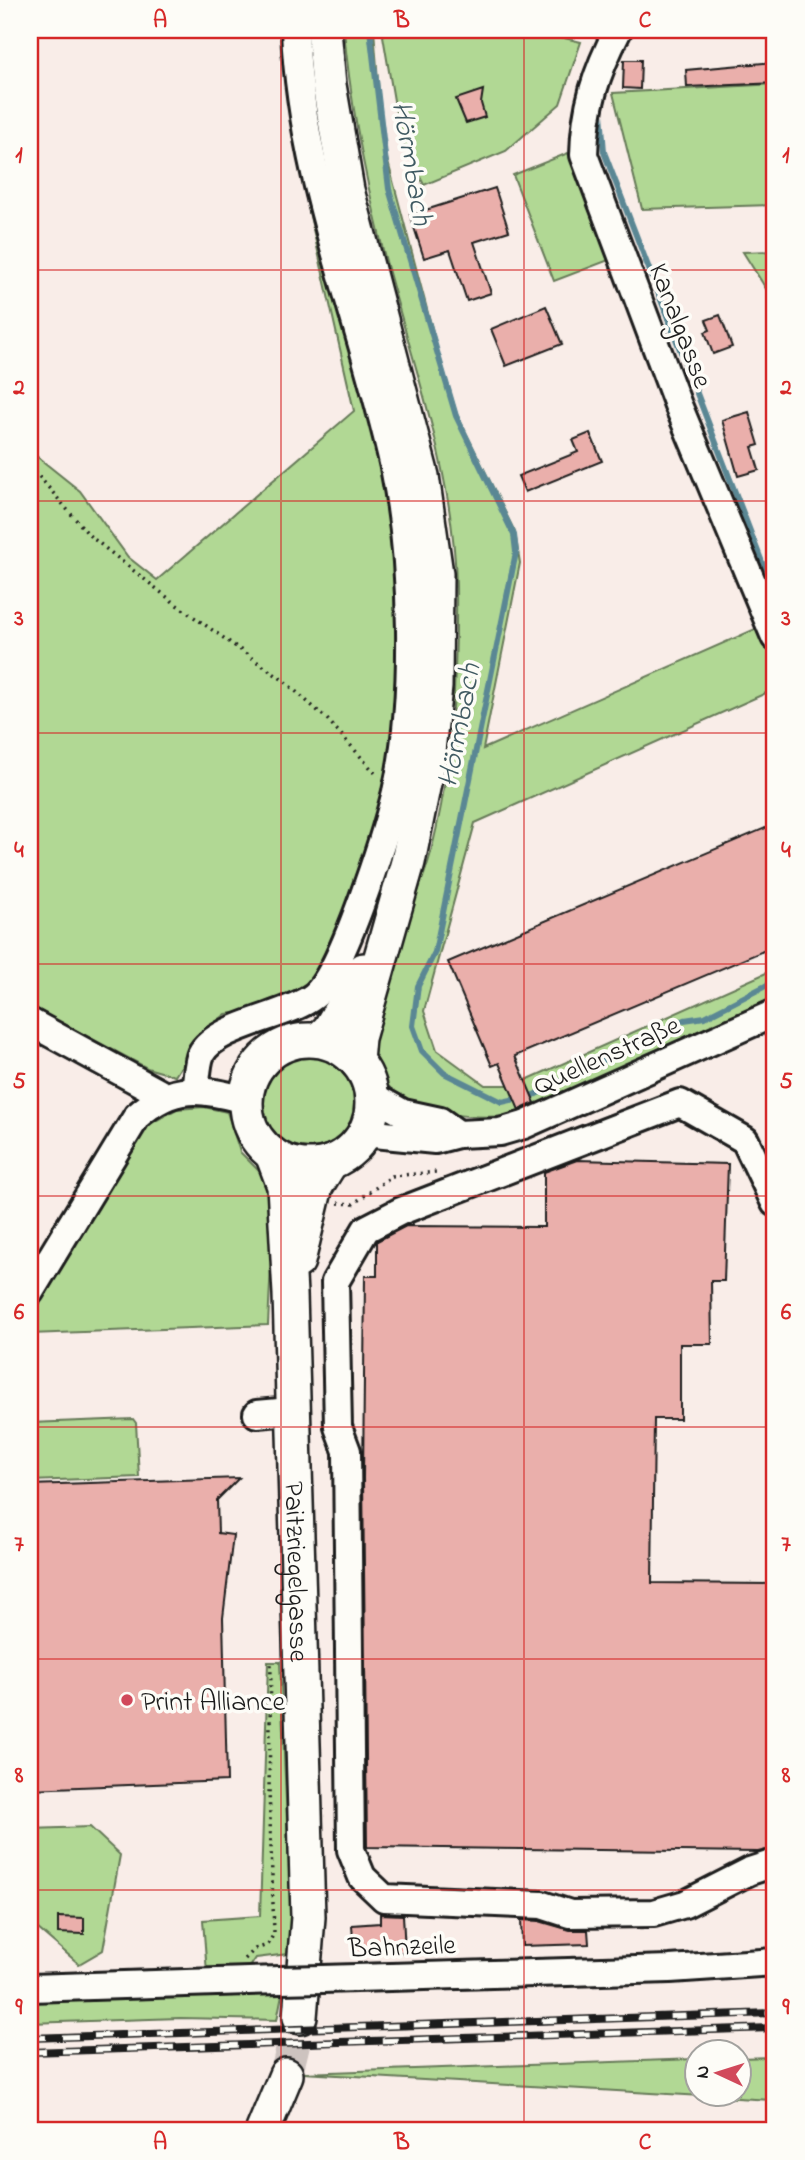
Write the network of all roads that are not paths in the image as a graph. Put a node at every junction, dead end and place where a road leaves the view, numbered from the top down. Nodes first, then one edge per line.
1 (295, 30) edge
2 (324, 30) edge
3 (618, 30) edge
4 (775, 637) edge
5 (385, 935) junction
6 (775, 1013) edge
7 (30, 1022) edge
8 (318, 1040) junction
9 (356, 1061) junction
10 (195, 1088) junction
11 (371, 1095) junction
12 (165, 1096) junction
13 (246, 1100) junction
14 (364, 1133) junction
15 (458, 1134) junction
16 (272, 1154) junction
17 (331, 1162) junction
18 (775, 1203) edge
19 (30, 1292) edge
20 (290, 1294) junction
21 (291, 1411) junction
22 (257, 1413) dead end
23 (775, 1863) edge
24 (775, 1962) edge
25 (30, 1988) edge
26 (300, 2017) tunnel mouth
27 (286, 2075) tunnel mouth
28 (263, 2130) edge

1 - 10 street
2 - 5 main road
3 - 4 street, Kanalgasse
5 - 8 main road
5 - 9 main road
6 - 15 street, Quellenstraße
7 - 12 street
8 - 9 main road
8 - 13 main road
9 - 11 main road
10 - 12 street
10 - 13 street
11 - 14 main road
11 - 15 street, Quellenstraße
12 - 19 street
13 - 16 main road
14 - 15 street, Quellenstraße
14 - 17 main road
16 - 17 main road
16 - 20 main road, Paitzriegelgasse
17 - 20 main road, Paitzriegelgasse
18 - 23 street
20 - 21 main road, Paitzriegelgasse
21 - 22 street
21 - 26 main road, Paitzriegelgasse
24 - 25 street, Bahnzeile, bridge
27 - 28 main road

